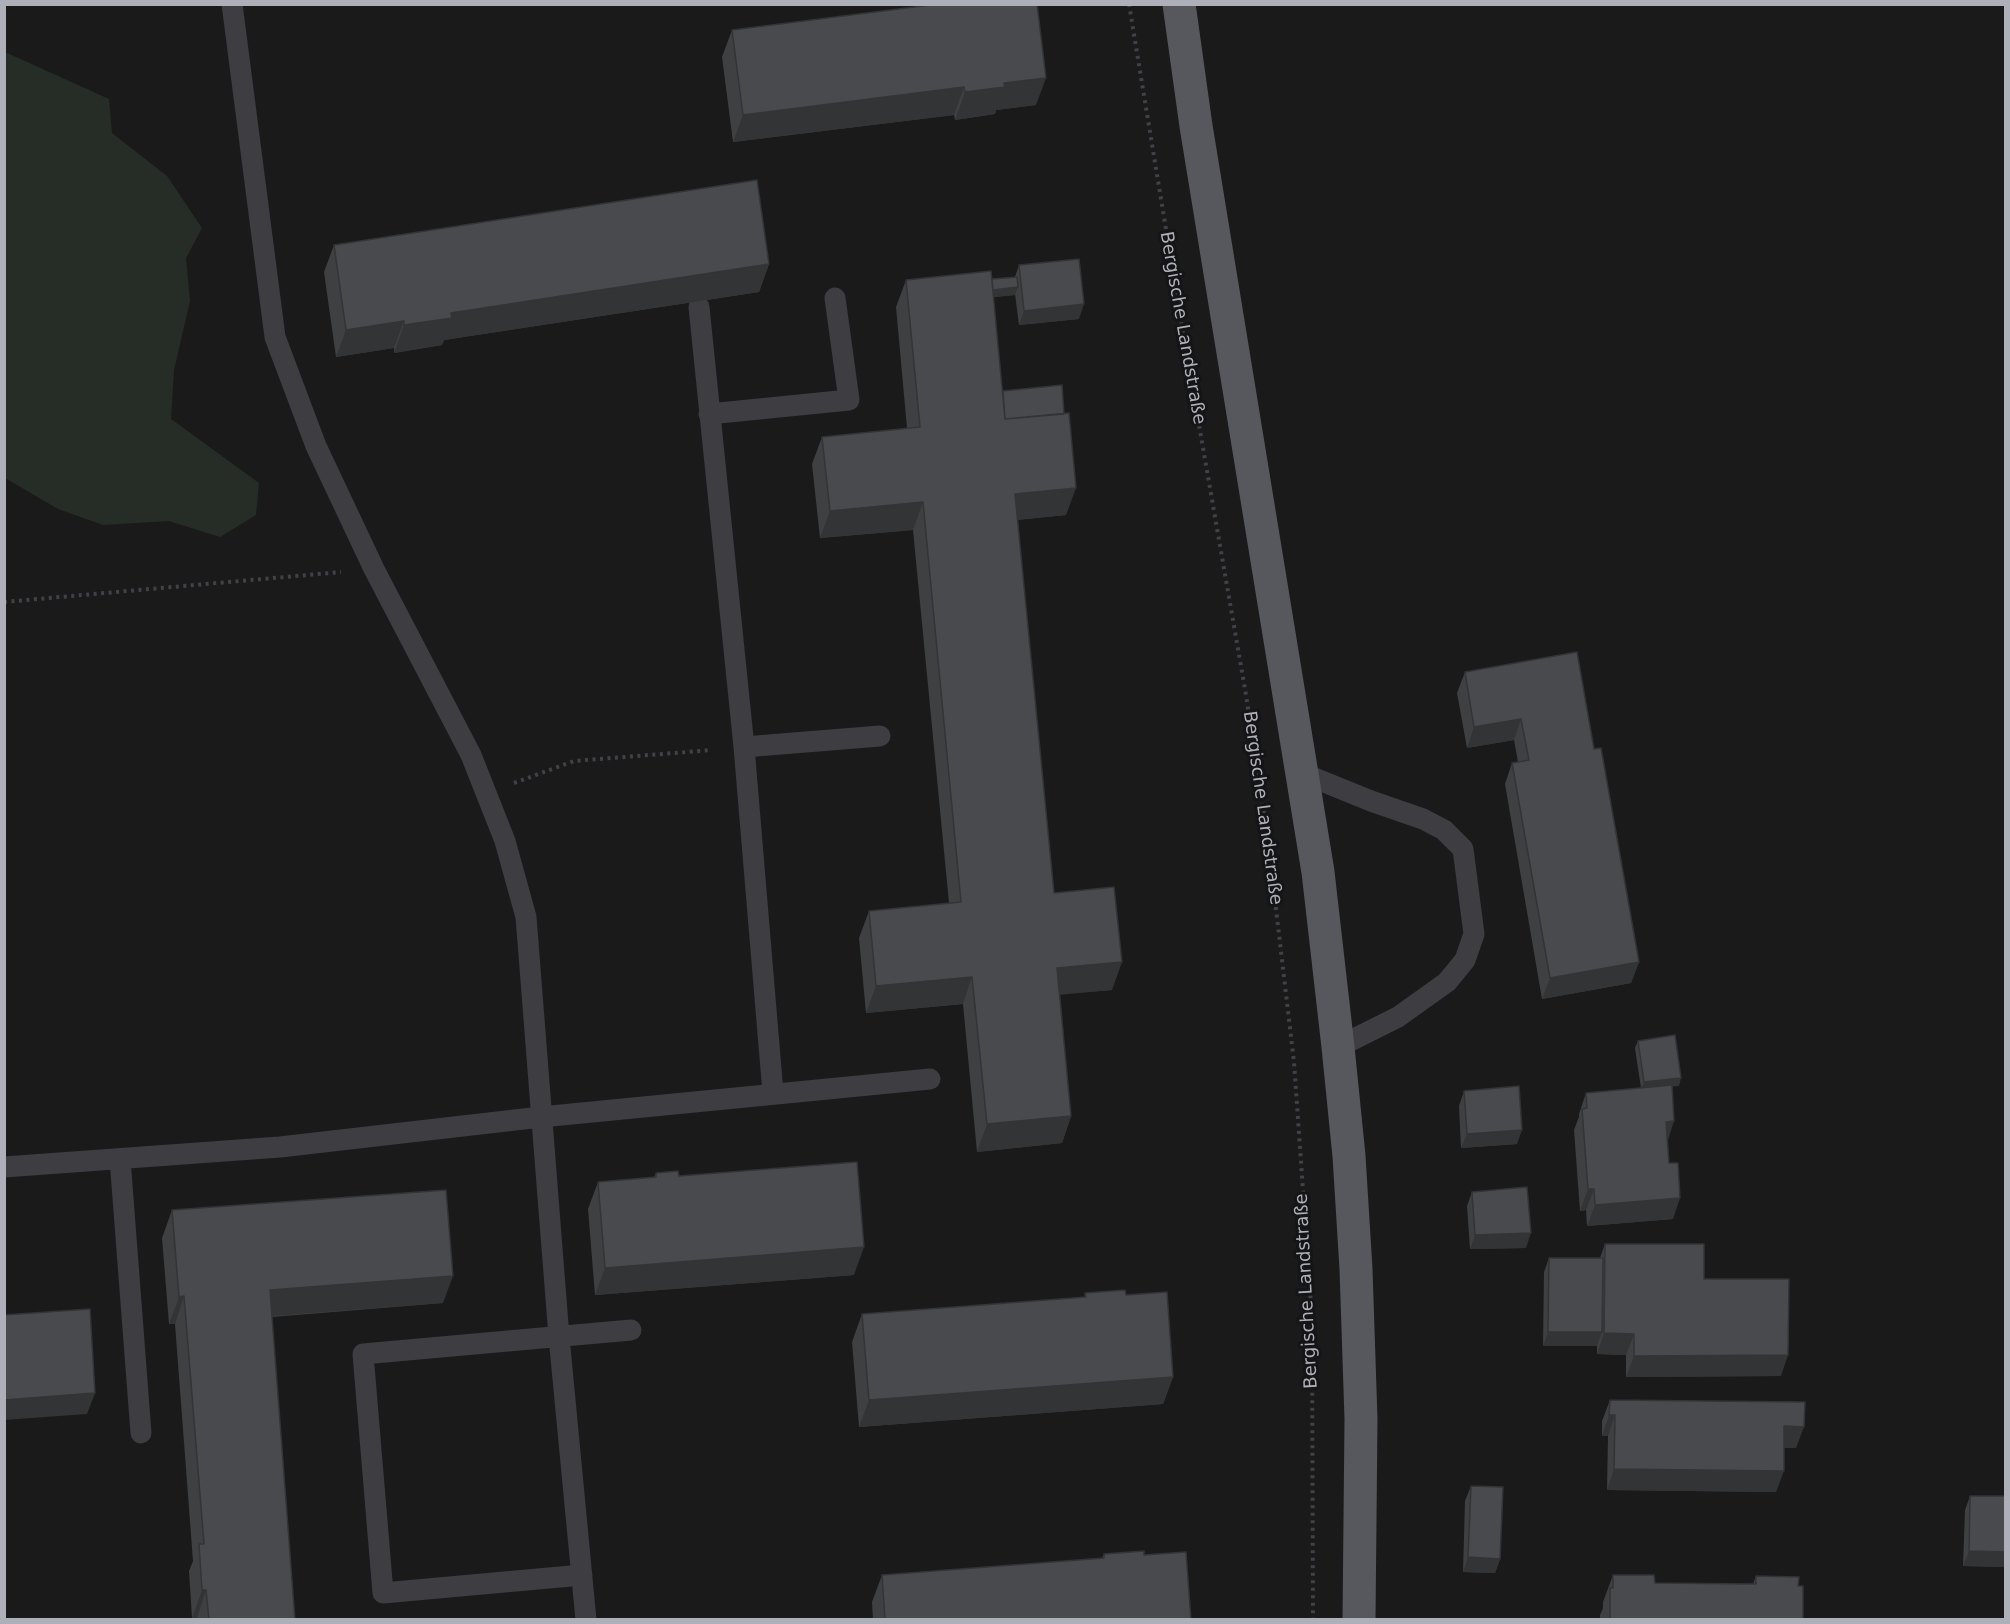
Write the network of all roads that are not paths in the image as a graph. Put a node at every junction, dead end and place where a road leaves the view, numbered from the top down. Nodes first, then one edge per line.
1 (232, 4) edge
2 (1179, 4) edge
3 (834, 298) dead end
4 (699, 307) edge
5 (709, 414) junction
6 (880, 736) dead end
7 (744, 747) junction
8 (1302, 773) junction
9 (1338, 1047) junction
10 (930, 1079) dead end
11 (773, 1093) junction
12 (541, 1117) junction
13 (120, 1159) junction
14 (4, 1167) edge
15 (631, 1330) dead end
16 (558, 1337) junction
17 (141, 1433) dead end
18 (582, 1575) junction
19 (586, 1620) edge
20 (1359, 1620) edge

1 - 12 lane
2 - 8 main road
3 - 5 lane
4 - 5 lane
5 - 7 lane
6 - 7 lane
7 - 11 lane
8 - 9 main road
8 - 9 lane
9 - 20 main road
10 - 11 lane
11 - 12 lane
12 - 13 lane
12 - 16 lane
13 - 14 lane
13 - 17 lane
15 - 16 lane
16 - 18 lane
16 - 18 lane
18 - 19 lane

